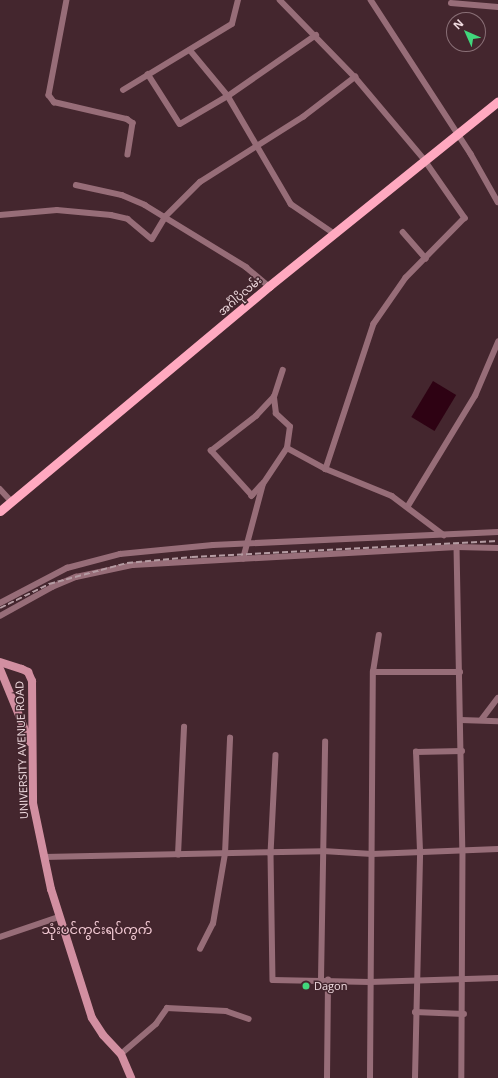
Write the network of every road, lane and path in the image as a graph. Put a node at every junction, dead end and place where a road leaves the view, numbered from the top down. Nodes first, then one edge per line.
1 (67, 0) edge
2 (238, 0) edge
3 (280, 0) edge
4 (370, 0) edge
5 (451, 3) dead end
6 (498, 7) edge
7 (316, 35) junction
8 (190, 50) junction
9 (148, 74) junction
10 (355, 77) junction
11 (123, 90) dead end
12 (228, 96) junction
13 (498, 101) edge
14 (457, 134) junction
15 (256, 145) junction
16 (128, 155) dead end
17 (424, 159) junction
18 (76, 185) dead end
19 (498, 202) edge
20 (0, 215) edge
21 (165, 217) junction
22 (403, 232) dead end
23 (335, 234) junction
24 (426, 258) junction
25 (269, 286) junction
26 (498, 342) edge
27 (283, 370) dead end
28 (274, 398) junction
29 (287, 448) junction
30 (326, 469) junction
31 (263, 484) junction
32 (0, 489) edge
33 (12, 502) junction
34 (408, 506) junction
35 (0, 512) edge
36 (498, 532) edge
37 (444, 535) junction
38 (247, 543) junction
39 (457, 547) junction
40 (498, 548) edge
41 (243, 559) junction
42 (0, 603) edge
43 (0, 616) edge
44 (379, 635) dead end
45 (0, 662) edge
46 (0, 668) edge
47 (373, 672) junction
48 (460, 672) junction
49 (498, 698) edge
50 (482, 719) junction
51 (461, 720) junction
52 (498, 721) edge
53 (184, 727) dead end
54 (230, 738) dead end
55 (324, 742) dead end
56 (32, 745) junction
57 (462, 751) junction
58 (276, 755) dead end
59 (498, 849) edge
60 (463, 850) junction
61 (323, 851) junction
62 (420, 851) junction
63 (225, 854) junction
64 (271, 854) junction
65 (372, 854) junction
66 (178, 855) junction
67 (44, 857) junction
68 (59, 917) junction
69 (0, 937) edge
70 (200, 949) dead end
71 (464, 978) junction
72 (498, 978) edge
73 (321, 979) junction
74 (328, 980) junction
75 (416, 980) junction
76 (370, 982) junction
77 (415, 1012) junction
78 (464, 1014) junction
79 (249, 1019) dead end
80 (121, 1054) junction
81 (131, 1078) edge
82 (327, 1078) edge
83 (370, 1078) edge
84 (414, 1078) edge
85 (462, 1078) edge

1 - 16 street
2 - 8 street
3 - 7 street
4 - 14 street
5 - 6 street
7 - 10 street
7 - 12 street
8 - 9 street
8 - 12 street
9 - 11 street
9 - 12 street
10 - 15 street
10 - 17 street
12 - 15 street
13 - 14 main road, အင်္ဂါပိုလမ်း
14 - 17 main road, အင်္ဂါပိုလမ်း
14 - 19 street
15 - 21 street
15 - 23 street
17 - 23 main road, အင်္ဂါပိုလမ်း
17 - 24 street
18 - 21 street
20 - 21 street
21 - 25 street
22 - 24 street
23 - 25 main road, အင်္ဂါပိုလမ်း
24 - 30 street
25 - 33 main road, အင်္ဂါပိုလမ်း
26 - 34 street
27 - 28 street
28 - 29 street
28 - 31 street
29 - 30 street
29 - 31 street
30 - 34 street
31 - 38 street
32 - 33 street
33 - 35 main road, အင်္ဂါပိုလမ်း
34 - 37 street
36 - 37 street
37 - 38 street
38 - 41 street
38 - 42 street
39 - 40 street
39 - 41 street
39 - 48 street
41 - 43 street
44 - 47 street
45 - 56 main road, UNIVERSITY AVENUE ROAD
46 - 56 main road
47 - 48 street
47 - 65 street
48 - 51 street
49 - 50 street
50 - 51 street
50 - 52 street
51 - 57 street
53 - 66 street
54 - 63 street
55 - 61 street
56 - 67 main road, UNIVERSITY AVENUE ROAD
57 - 60 street
57 - 62 street
58 - 64 street
59 - 60 street
60 - 62 street
60 - 71 street
61 - 64 street
61 - 65 street
61 - 73 street
62 - 65 street
62 - 75 street
63 - 64 street
63 - 66 street
63 - 70 street
64 - 73 street
65 - 76 street
66 - 67 street
67 - 68 main road, UNIVERSITY AVENUE ROAD
68 - 69 street
68 - 80 main road, UNIVERSITY AVENUE ROAD
71 - 72 street
71 - 75 street
71 - 78 street
73 - 74 street
74 - 76 street
74 - 82 street
75 - 76 street
75 - 77 street
76 - 83 street
77 - 78 street
77 - 84 street
78 - 85 street
79 - 80 street
80 - 81 main road, UNIVERSITY AVENUE ROAD

